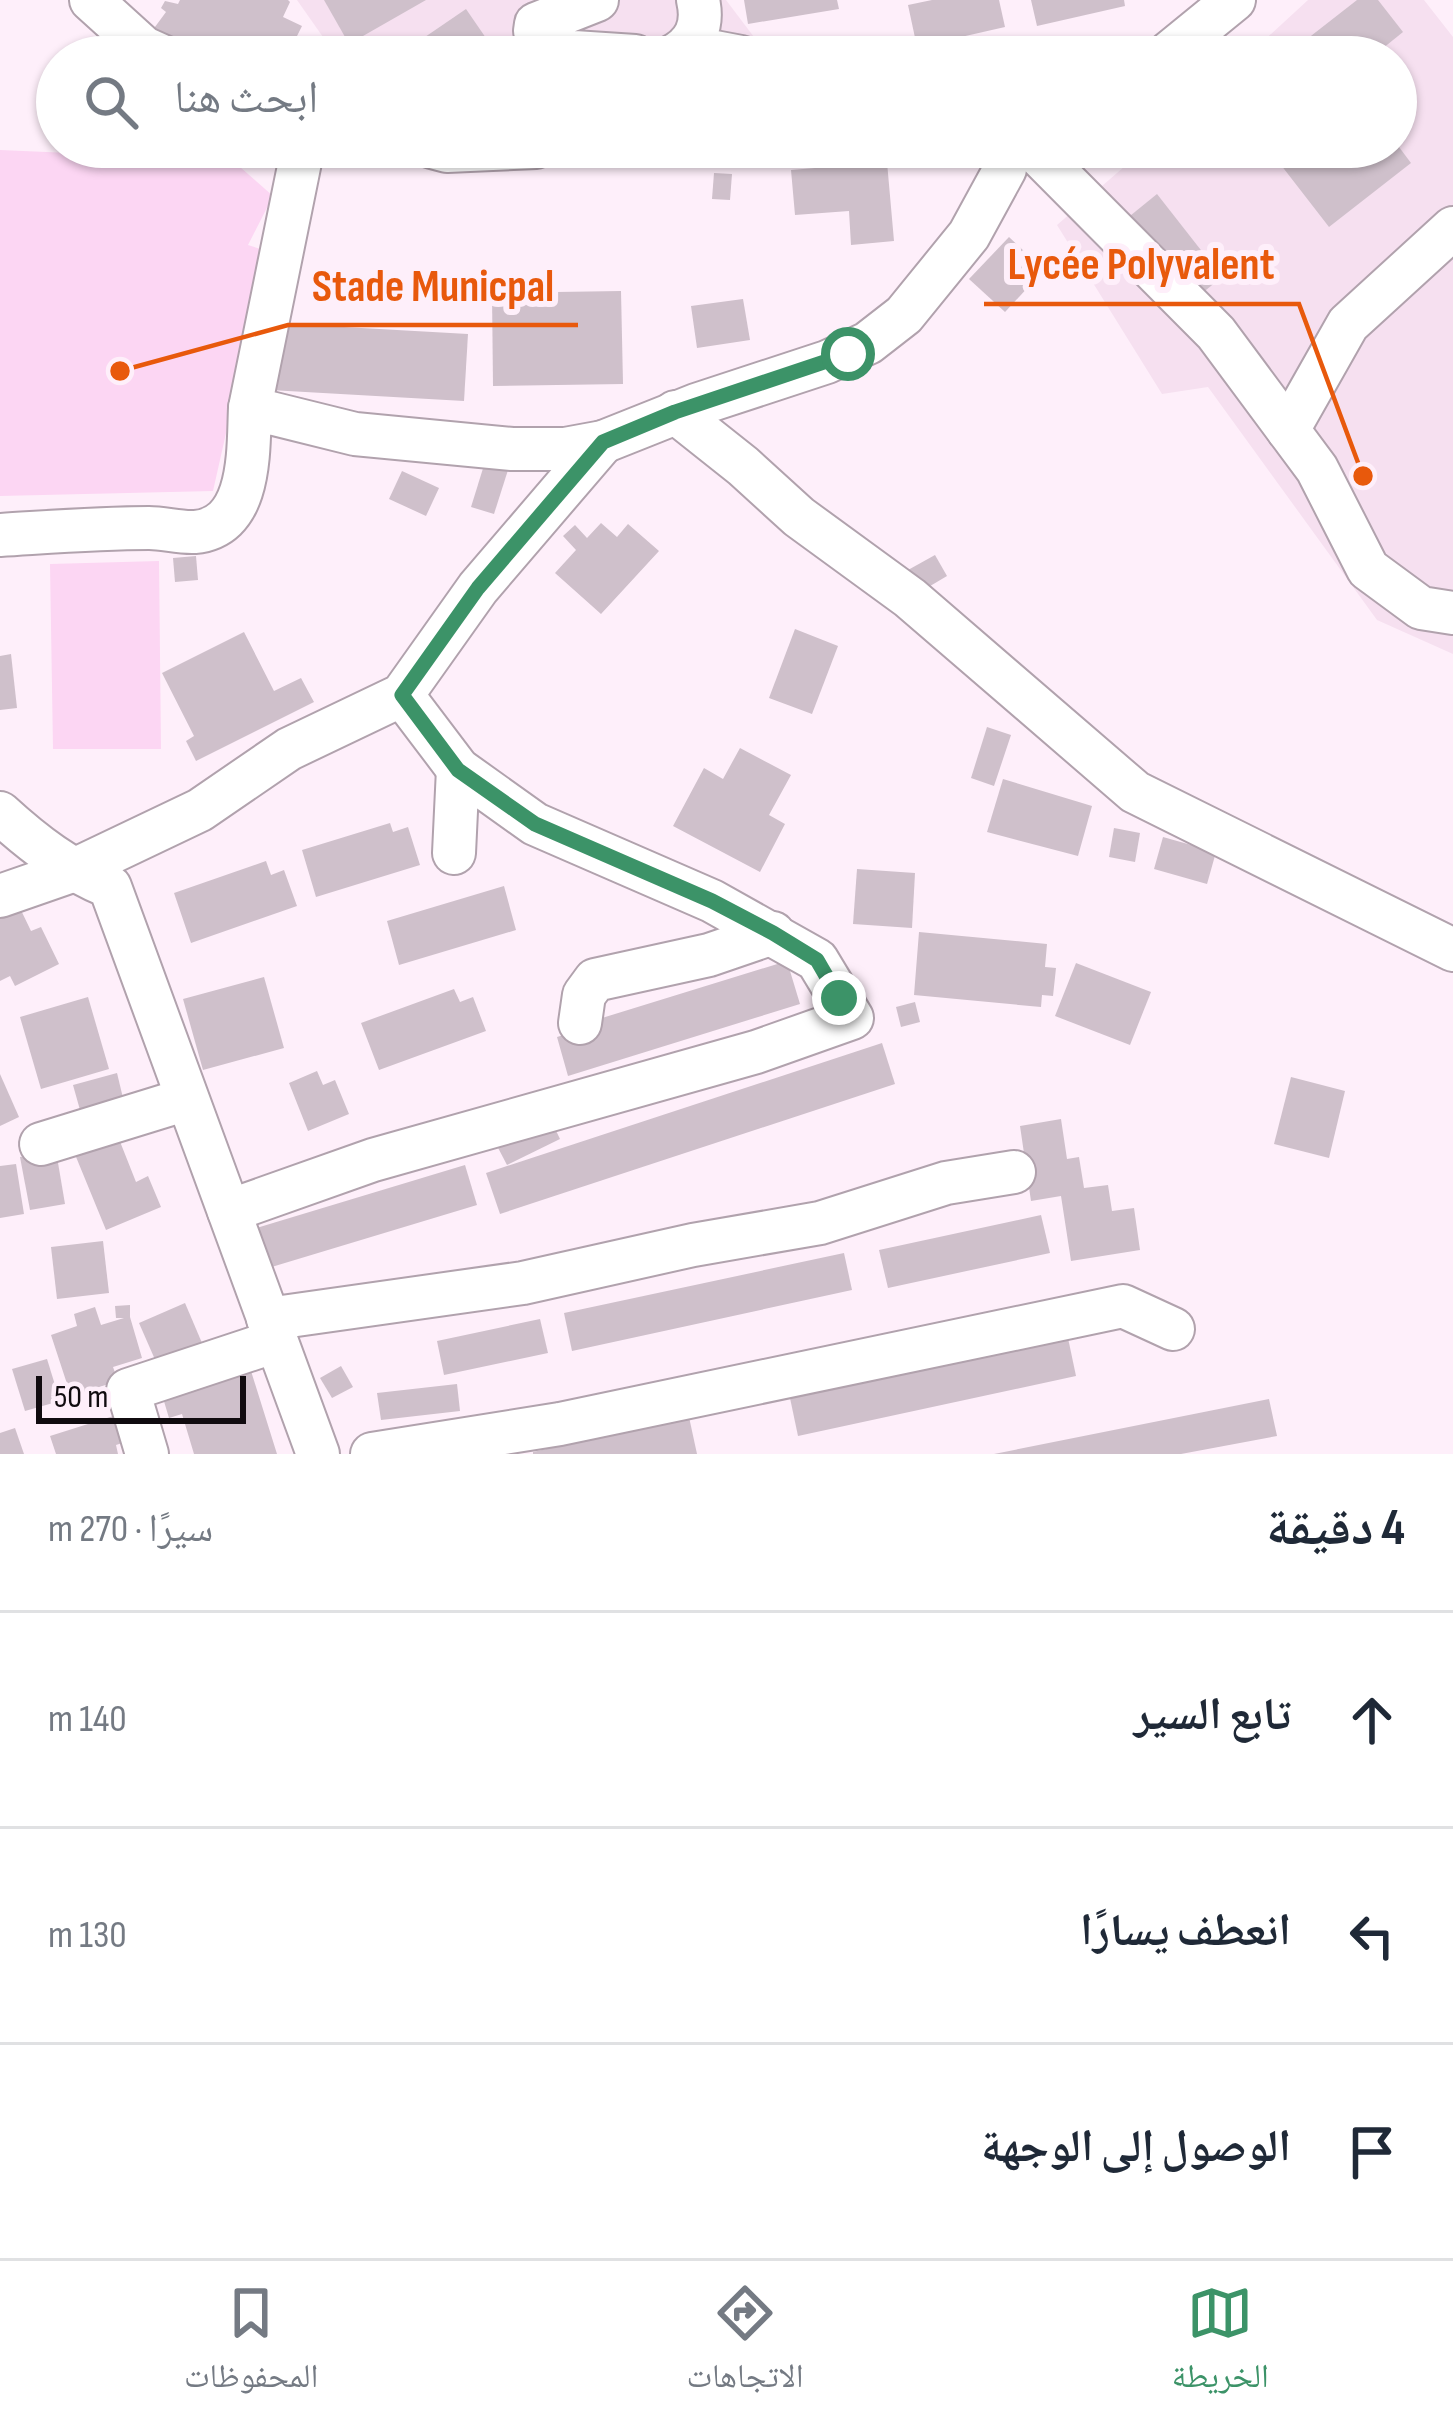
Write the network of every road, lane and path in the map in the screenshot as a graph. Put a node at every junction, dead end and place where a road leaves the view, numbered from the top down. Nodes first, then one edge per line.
1 (91, 0) edge
2 (597, 0) edge
3 (612, 0) edge
4 (698, 0) edge
5 (1234, 0) edge
6 (132, 36) edge
7 (537, 36) edge
8 (614, 36) edge
9 (691, 36) edge
10 (1190, 36) edge
11 (299, 168) edge
12 (1010, 168) edge
13 (1032, 168) edge
14 (1453, 228) edge
15 (250, 408) junction
16 (675, 412) junction
17 (1288, 430) junction
18 (603, 442) junction
19 (0, 535) edge
20 (1453, 613) edge
21 (402, 695) junction
22 (458, 770) junction
23 (0, 813) edge
24 (454, 853) dead end
25 (72, 871) junction
26 (0, 896) edge
27 (773, 933) junction
28 (1453, 950) edge
29 (580, 1023) dead end
30 (188, 1099) junction
31 (41, 1144) dead end
32 (1014, 1172) dead end
33 (229, 1211) junction
34 (1173, 1329) dead end
35 (272, 1330) junction
36 (147, 1454) edge
37 (318, 1454) edge
38 (372, 1454) edge

1 - 6 street
2 - 7 street
3 - 8 street
4 - 9 street
5 - 10 street
11 - 15 street
12 - 16 street
13 - 17 street
14 - 17 street
15 - 18 street
15 - 19 street
16 - 18 street
16 - 28 street
17 - 20 street
18 - 21 street
21 - 22 street
21 - 25 street
22 - 24 street
22 - 27 street
23 - 25 street
25 - 26 street
25 - 30 street
27 - 29 street
27 - 33 street
30 - 31 street
30 - 33 street
32 - 35 street
33 - 35 street
34 - 38 street
35 - 36 street
35 - 37 street

